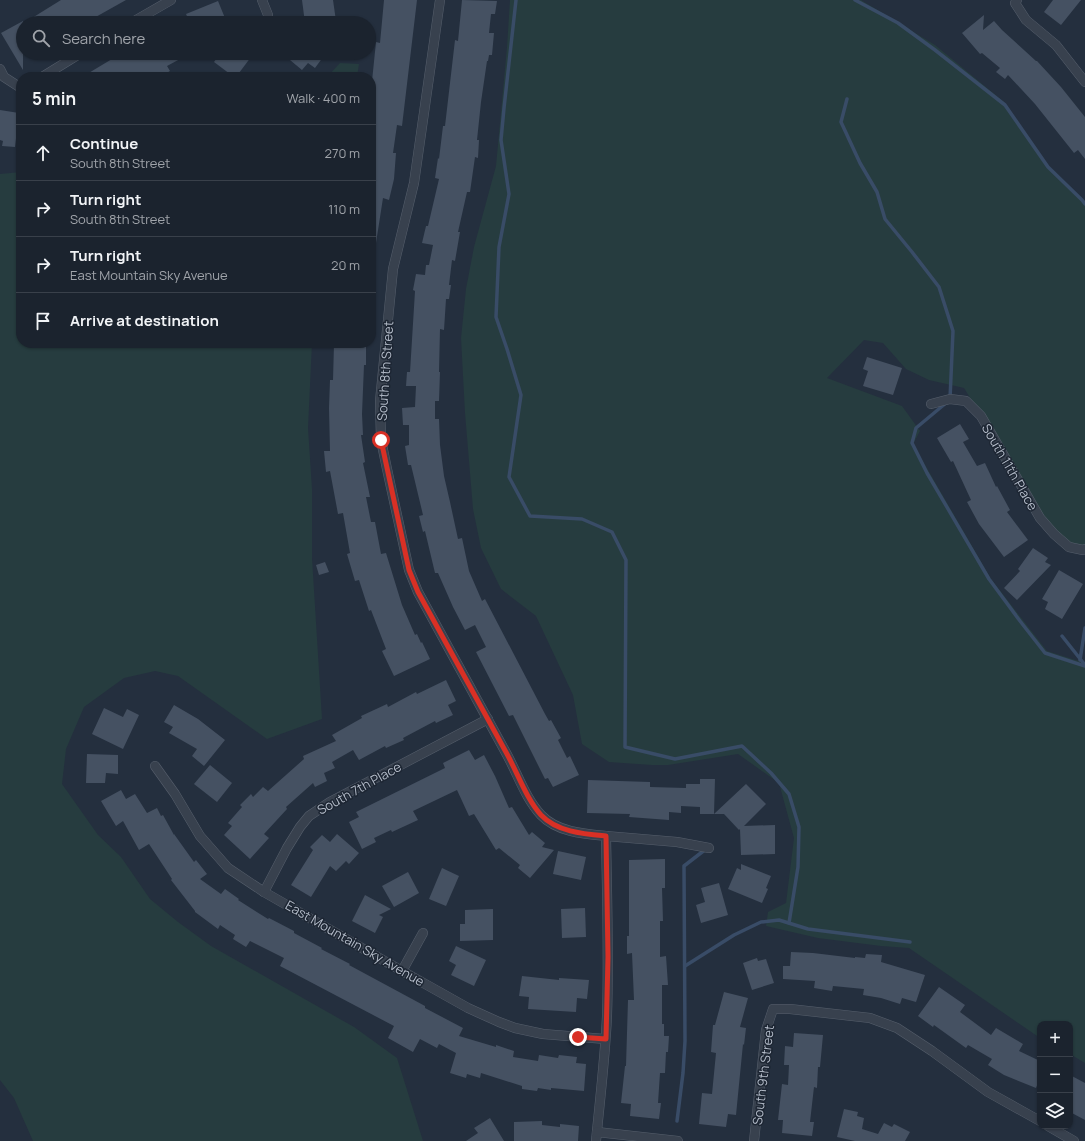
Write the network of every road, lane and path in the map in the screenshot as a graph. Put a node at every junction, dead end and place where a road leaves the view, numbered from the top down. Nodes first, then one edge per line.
1 (171, 0) edge
2 (262, 0) edge
3 (440, 0) edge
4 (1016, 1) edge
5 (268, 15) dead end
6 (143, 16) edge
7 (69, 60) edge
8 (0, 69) edge
9 (50, 72) edge
10 (1085, 82) edge
11 (16, 85) edge
12 (931, 404) dead end
13 (1084, 550) edge
14 (488, 720) junction
15 (155, 766) dead end
16 (606, 836) junction
17 (708, 848) dead end
18 (264, 892) junction
19 (423, 933) dead end
20 (402, 971) junction
21 (606, 1039) junction
22 (1037, 1119) edge
23 (1053, 1129) edge
24 (597, 1137) edge
25 (678, 1141) edge
26 (754, 1141) edge
27 (1074, 1141) edge

1 - 6 street
2 - 5 street
3 - 14 street, South 8th Street
4 - 10 street
7 - 9 street
8 - 11 street
12 - 13 street, South 11th Place
14 - 16 street, South 8th Street
14 - 18 street, South 7th Place
15 - 18 street, East Mountain Sky Avenue
16 - 17 street, South 8th Street
16 - 21 street
18 - 20 street, East Mountain Sky Avenue
19 - 20 street
20 - 21 street, East Mountain Sky Avenue
21 - 24 street
22 - 26 street, South 9th Street
23 - 27 street
24 - 25 street

